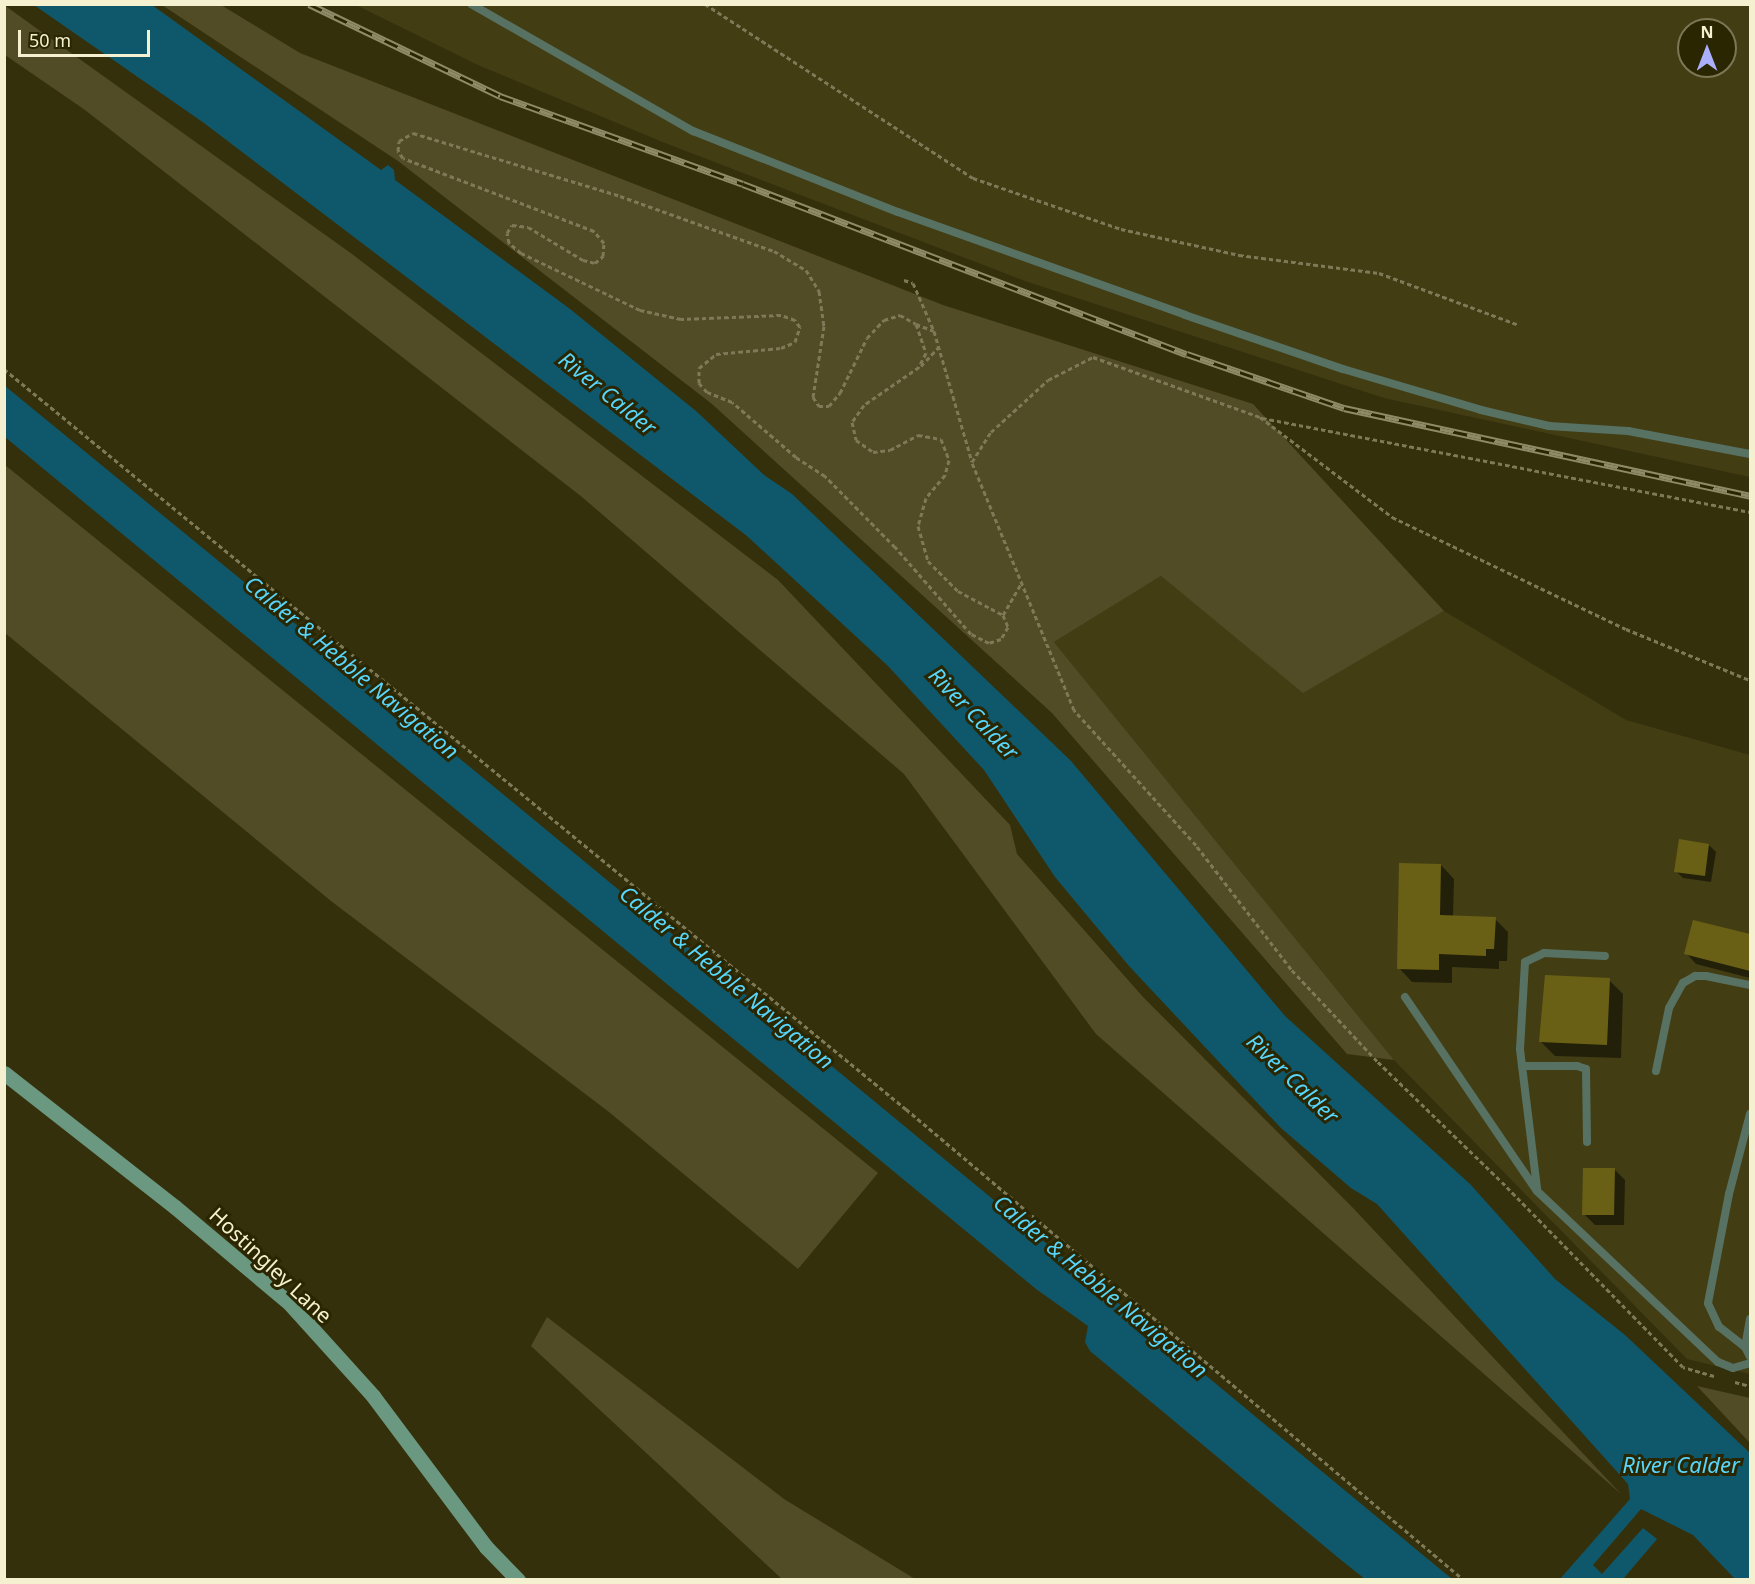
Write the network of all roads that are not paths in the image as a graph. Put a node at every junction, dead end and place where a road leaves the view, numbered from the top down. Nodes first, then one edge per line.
1 (471, 4) edge
2 (1750, 454) edge
3 (1605, 956) dead end
4 (1750, 986) edge
5 (1405, 997) dead end
6 (1522, 1066) junction
7 (1656, 1071) dead end
8 (4, 1073) edge
9 (1750, 1114) edge
10 (1587, 1142) dead end
11 (1537, 1191) junction
12 (1750, 1319) edge
13 (1746, 1347) junction
14 (1750, 1357) edge
15 (1750, 1363) edge
16 (518, 1580) edge

1 - 2 lane
3 - 6 lane
4 - 7 lane
5 - 11 lane
6 - 10 lane
6 - 11 lane
8 - 16 main road, Hostingley Lane
9 - 13 lane
11 - 15 lane
12 - 13 lane
13 - 14 lane

